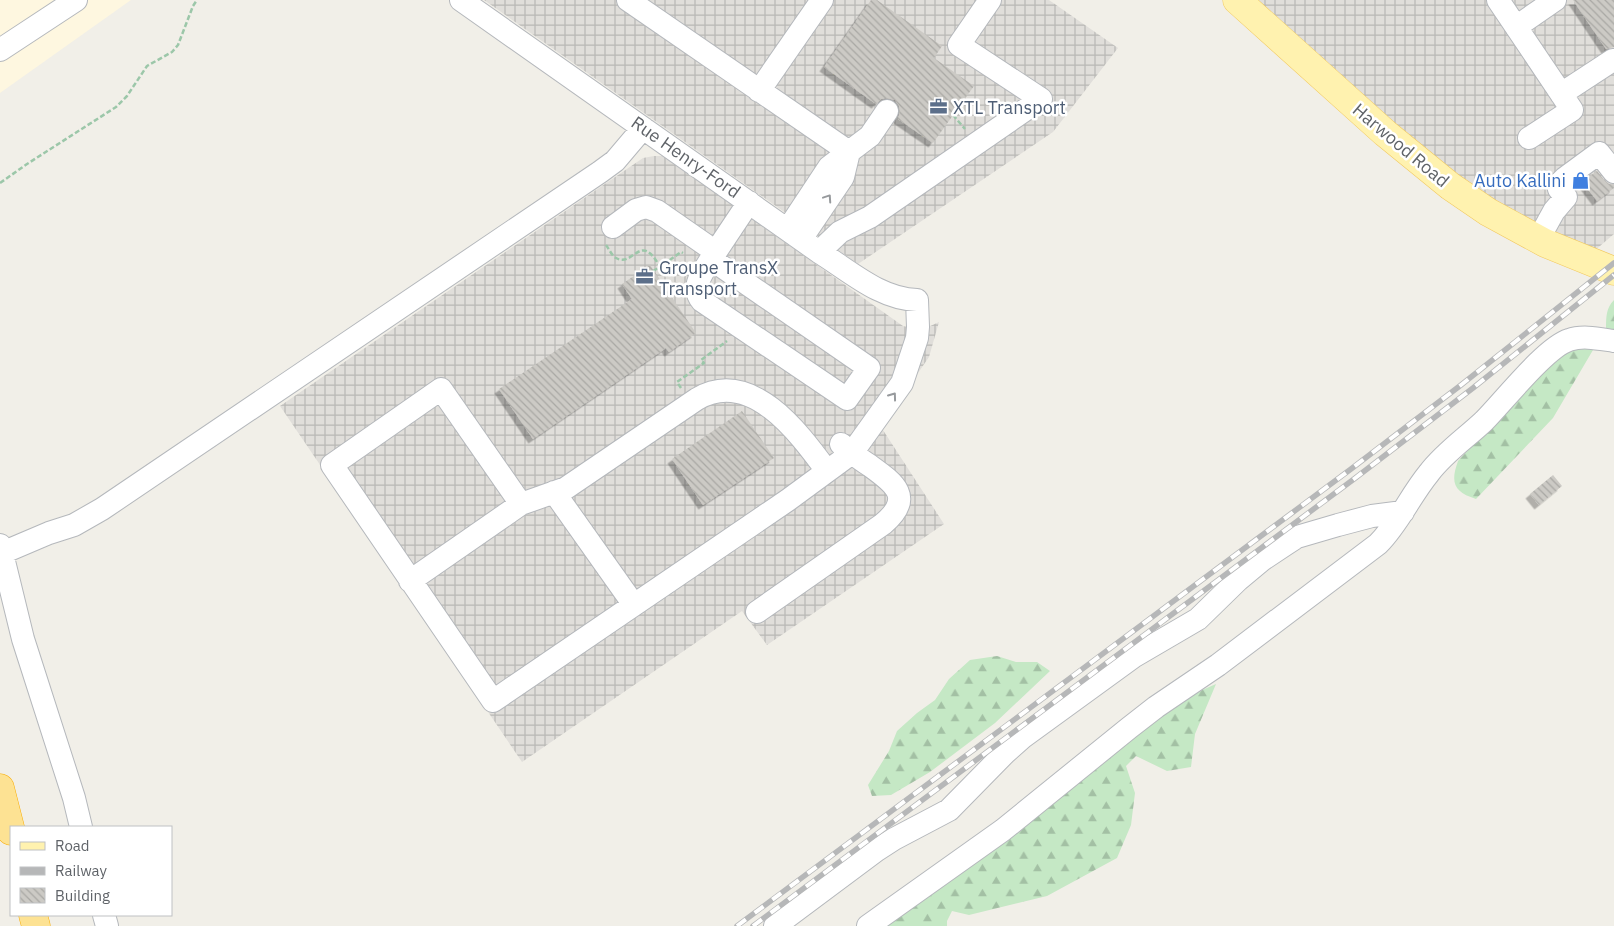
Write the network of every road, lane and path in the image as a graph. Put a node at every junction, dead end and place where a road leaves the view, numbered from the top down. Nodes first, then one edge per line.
1 (76, 0) edge
2 (197, 0) edge
3 (461, 0) edge
4 (628, 0) edge
5 (822, 0) edge
6 (1237, 0) edge
7 (1498, 0) edge
8 (1555, 0) edge
9 (984, 2) edge
10 (1516, 27) junction
11 (0, 50) edge
12 (1613, 60) edge
13 (759, 91) junction
14 (1561, 94) junction
15 (887, 111) dead end
16 (954, 114) dead end
17 (643, 128) junction
18 (964, 129) dead end
19 (1529, 138) dead end
20 (1606, 148) edge
21 (849, 152) junction
22 (1614, 172) edge
23 (0, 183) edge
24 (749, 202) junction
25 (608, 234) joint
26 (794, 234) junction
27 (1538, 240) junction
28 (819, 252) junction
29 (714, 255) junction
30 (688, 256) dead end
31 (660, 267) junction
32 (654, 270) dead end
33 (1614, 272) edge
34 (1614, 341) edge
35 (726, 343) dead end
36 (691, 403) junction
37 (847, 448) junction
38 (827, 471) junction
39 (554, 492) junction
40 (521, 504) junction
41 (1403, 512) junction
42 (1, 549) edge
43 (410, 581) junction
44 (634, 605) junction
45 (757, 612) dead end
46 (0, 788) edge
47 (80, 826) edge
48 (10, 827) edge
49 (775, 926) edge
50 (868, 926) edge

1 - 11 street
2 - 23 path
3 - 17 street, Rue Henry-Ford
4 - 13 street
5 - 13 street
6 - 27 main road, Harwood Road
7 - 10 street
8 - 10 street
9 - 28 street
10 - 14 street
12 - 14 street
13 - 21 street
14 - 19 street
15 - 21 street
16 - 18 path
17 - 24 street, Rue Henry-Ford
17 - 42 street
20 - 22 street
20 - 27 street
21 - 26 street
24 - 26 street, Rue Henry-Ford
24 - 29 street
25 - 29 street
25 - 31 path
26 - 28 street, Rue Henry-Ford
27 - 33 main road, Harwood Road
28 - 37 street, Rue Henry-Ford
29 - 29 street
30 - 31 path
31 - 32 path
34 - 41 street
35 - 36 path
36 - 38 street
36 - 39 street
37 - 38 street
37 - 45 street
38 - 44 street
39 - 40 street
39 - 44 street
40 - 43 street
40 - 43 street
41 - 49 street
41 - 50 street
42 - 47 street
43 - 44 street
46 - 48 highway

